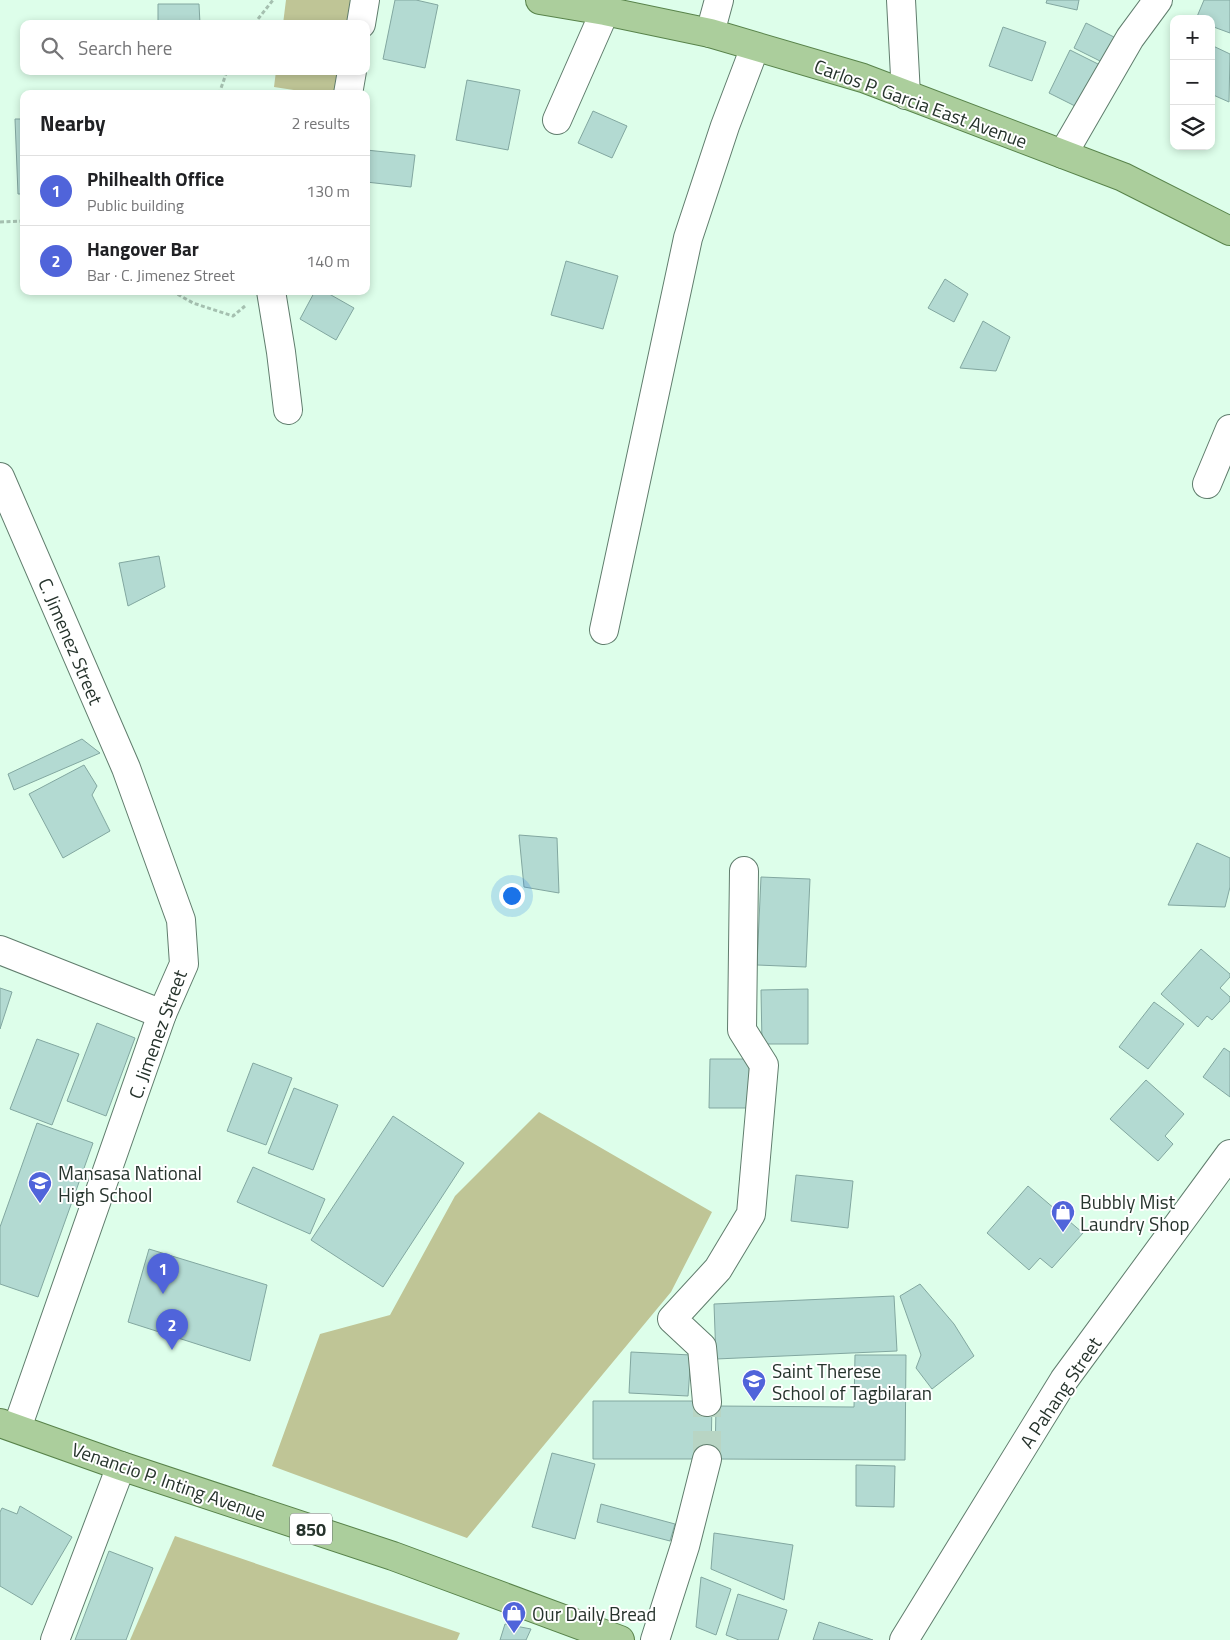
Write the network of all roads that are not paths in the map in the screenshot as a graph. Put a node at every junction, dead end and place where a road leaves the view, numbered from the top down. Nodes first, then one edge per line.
1 (365, 0) edge
2 (540, 0) edge
3 (719, 0) edge
4 (901, 0) edge
5 (1158, 0) edge
6 (605, 11) junction
7 (362, 20) edge
8 (710, 33) junction
9 (755, 47) junction
10 (351, 75) edge
11 (349, 90) edge
12 (906, 94) junction
13 (558, 120) dead end
14 (1062, 154) junction
15 (1230, 232) edge
16 (261, 296) edge
17 (288, 410) dead end
18 (1230, 429) edge
19 (0, 477) edge
20 (1207, 484) dead end
21 (604, 630) dead end
22 (744, 871) dead end
23 (0, 950) edge
24 (162, 1014) junction
25 (1230, 1154) edge
26 (707, 1402) tunnel mouth
27 (9, 1426) edge
28 (707, 1459) tunnel mouth
29 (121, 1466) junction
30 (55, 1640) edge
31 (620, 1640) edge
32 (655, 1640) edge
33 (904, 1640) edge

1 - 7 street
2 - 6 main road, Carlos P. Garcia East Avenue
3 - 8 street
4 - 12 street
5 - 14 street
6 - 8 main road, Carlos P. Garcia East Avenue
6 - 13 street
8 - 9 main road, Carlos P. Garcia East Avenue
9 - 12 main road, Carlos P. Garcia East Avenue
9 - 21 street
10 - 11 street
12 - 14 main road, Carlos P. Garcia East Avenue
14 - 15 main road, Carlos P. Garcia East Avenue
16 - 17 street
18 - 20 street
19 - 24 street, C. Jimenez Street
22 - 26 street
23 - 24 street
24 - 27 street, C. Jimenez Street
25 - 33 street, A Pahang Street
27 - 29 main road, Venancio P. Inting Avenue / 850
28 - 32 street
29 - 30 street
29 - 31 main road, Venancio P. Inting Avenue / 850

